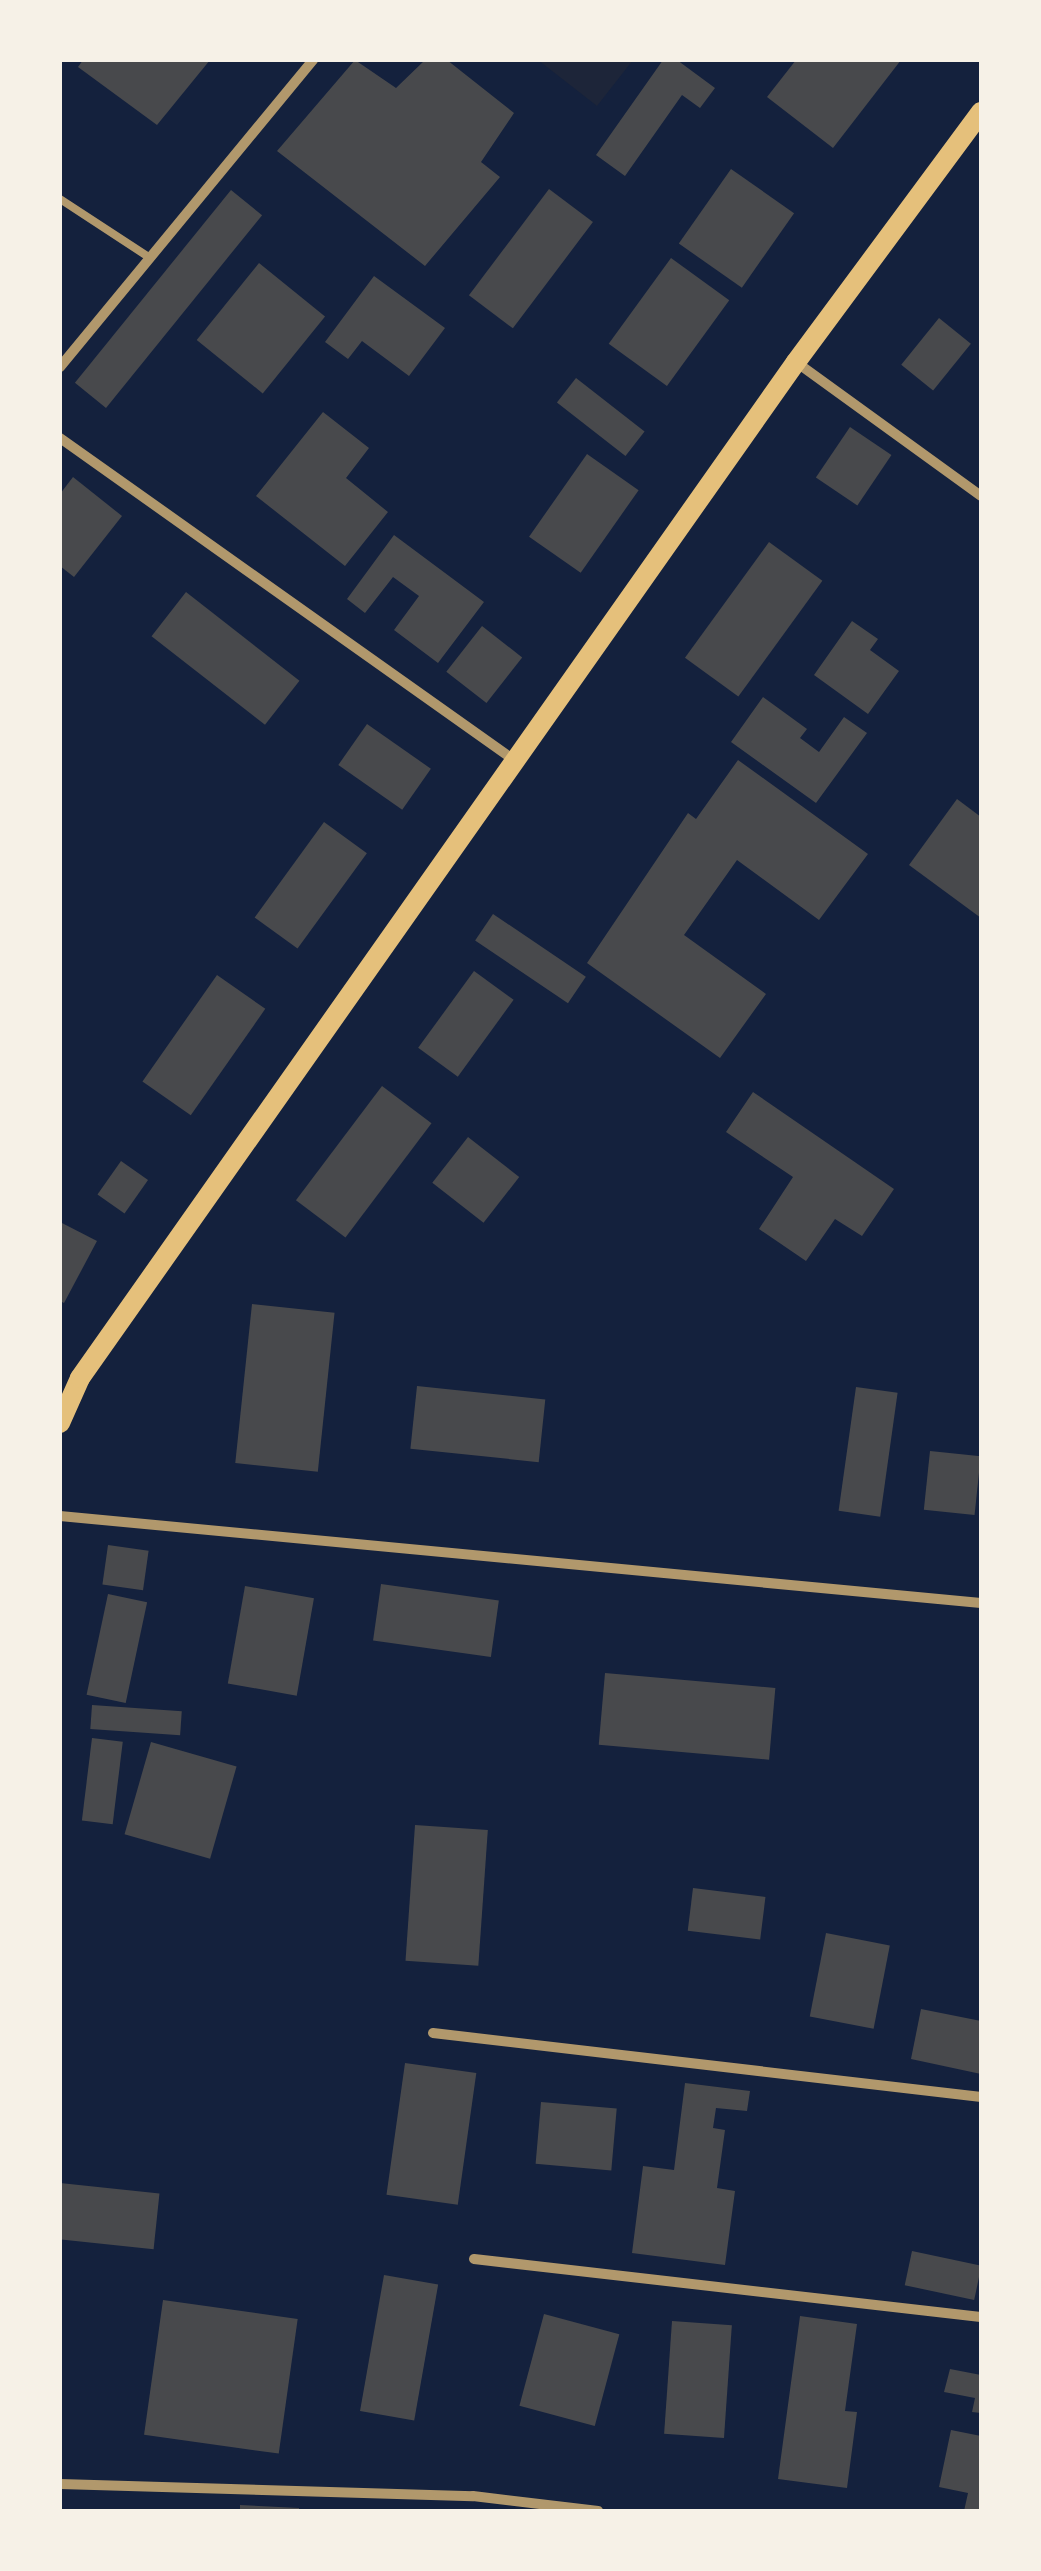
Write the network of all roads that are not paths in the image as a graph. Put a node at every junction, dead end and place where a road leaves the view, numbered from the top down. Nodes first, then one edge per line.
1 (314, 60) edge
2 (981, 112) edge
3 (60, 199) edge
4 (150, 258) junction
5 (796, 362) junction
6 (60, 366) edge
7 (60, 438) edge
8 (981, 496) edge
9 (515, 761) junction
10 (60, 1423) edge
11 (60, 1516) edge
12 (981, 1603) edge
13 (432, 2033) dead end
14 (981, 2097) edge
15 (474, 2258) dead end
16 (981, 2317) edge
17 (60, 2484) edge
18 (598, 2511) edge

1 - 4 street
2 - 5 main road
3 - 4 lane
4 - 6 street
5 - 8 street
5 - 9 main road
7 - 9 street
9 - 10 main road
11 - 12 street
13 - 14 street
15 - 16 street
17 - 18 street

